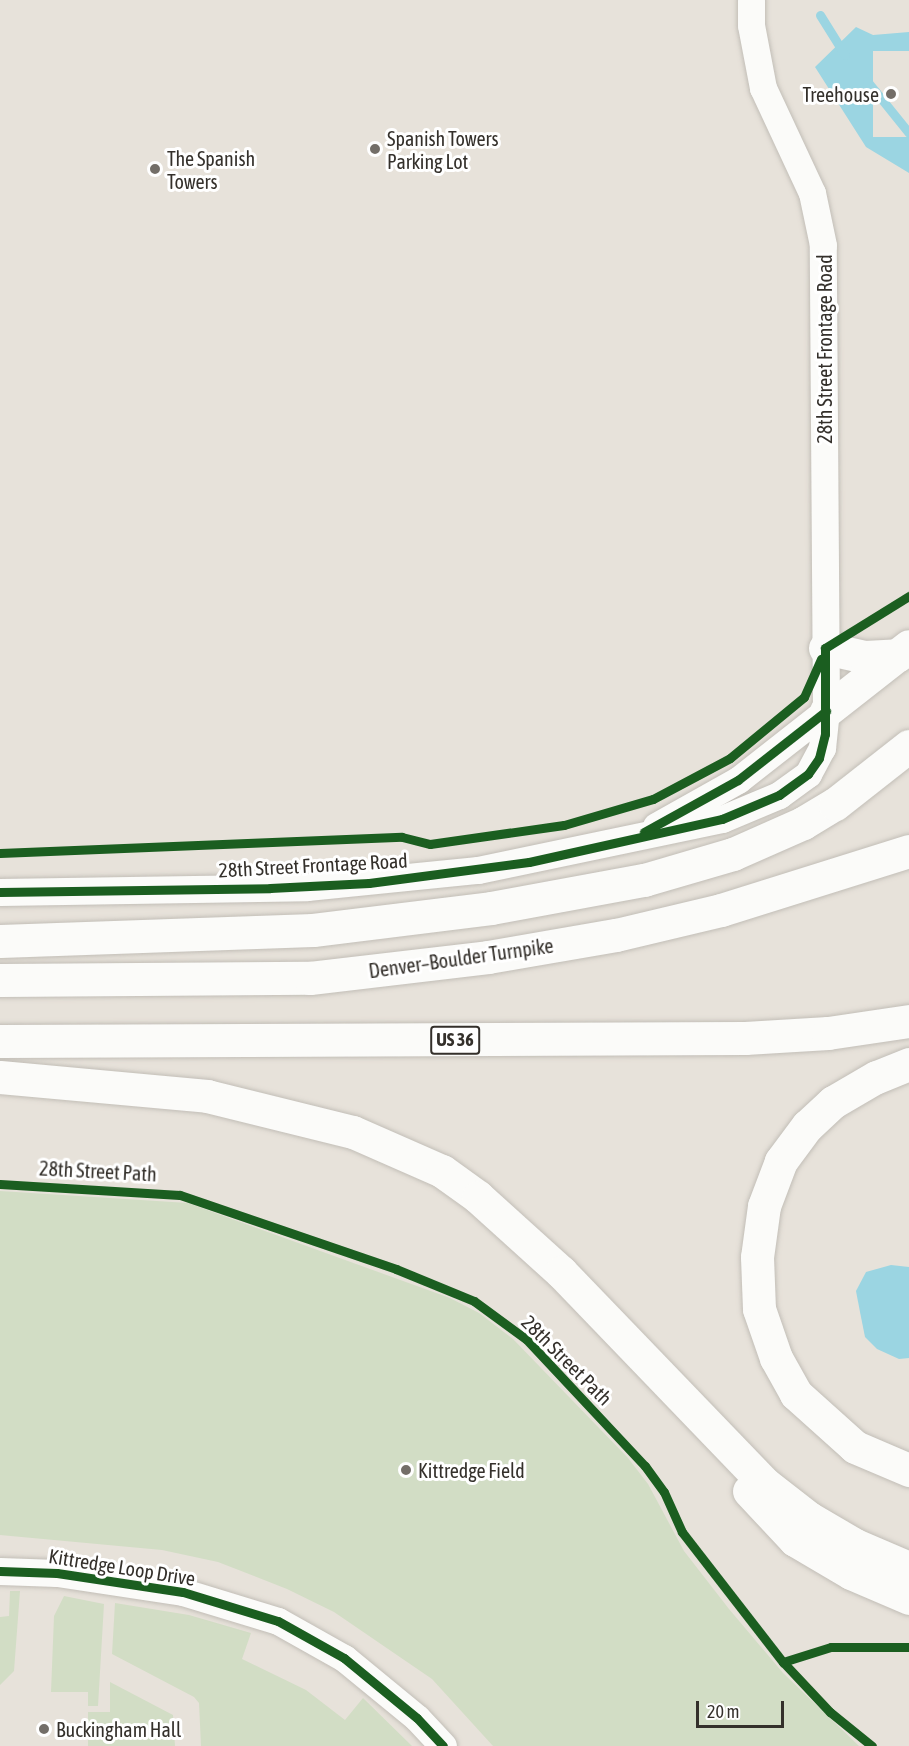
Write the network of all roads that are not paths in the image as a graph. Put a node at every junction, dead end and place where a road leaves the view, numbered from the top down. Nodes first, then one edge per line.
1 (751, 0) edge
2 (825, 648) junction
3 (903, 651) edge
4 (826, 711) junction
5 (909, 746) edge
6 (626, 841) junction
7 (909, 851) edge
8 (0, 892) edge
9 (0, 941) edge
10 (0, 980) edge
11 (909, 1021) edge
12 (0, 1041) edge
13 (909, 1064) edge
14 (0, 1077) edge
15 (692, 1411) junction
16 (909, 1470) edge
17 (909, 1568) edge
18 (0, 1571) edge
19 (909, 1598) edge
20 (443, 1746) edge

1 - 2 street, 28th Street Frontage Road
2 - 3 highway
2 - 4 street, 28th Street Frontage Road
3 - 4 highway
4 - 6 street, 28th Street Frontage Road
4 - 6 street, 28th Street Frontage Road
5 - 9 highway
6 - 8 street, 28th Street Frontage Road
7 - 10 highway, Denver–Boulder Turnpike
11 - 12 highway, US 36
13 - 16 highway
14 - 15 highway
15 - 17 highway
15 - 19 highway
18 - 20 street, Kittredge Loop Drive

